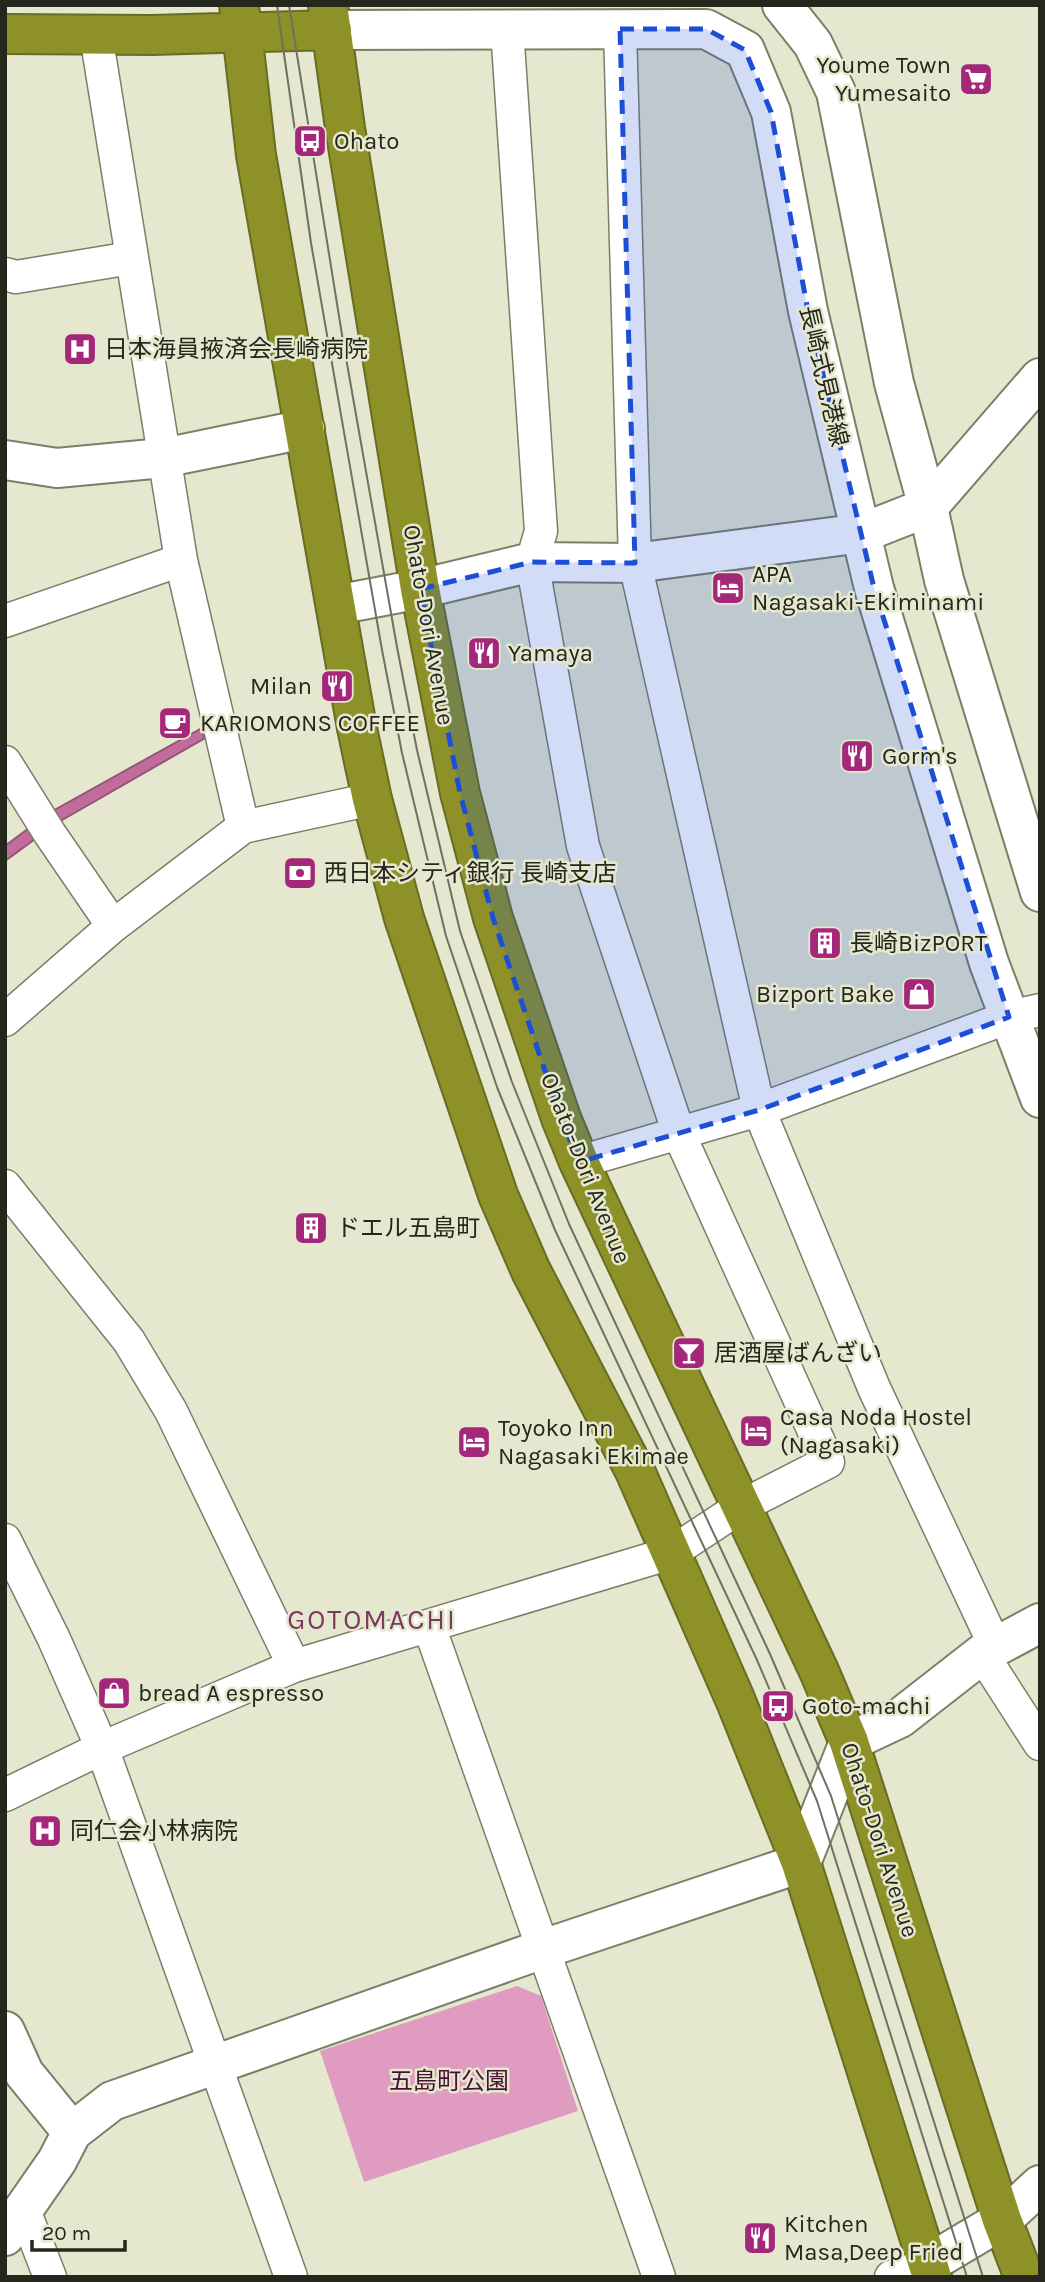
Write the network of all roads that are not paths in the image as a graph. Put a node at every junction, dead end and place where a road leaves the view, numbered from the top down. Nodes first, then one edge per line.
1 (772, 5) edge
2 (782, 5) edge
3 (239, 18) edge
4 (330, 18) edge
5 (506, 29) junction
6 (620, 29) junction
7 (5, 34) edge
8 (96, 35) junction
9 (745, 50) junction
10 (131, 258) junction
11 (5, 274) edge
12 (1040, 378) edge
13 (305, 429) junction
14 (163, 458) junction
15 (5, 460) edge
16 (928, 508) junction
17 (862, 533) junction
18 (181, 560) junction
19 (532, 562) junction
20 (635, 563) junction
21 (420, 589) junction
22 (336, 605) junction
23 (5, 621) edge
24 (5, 762) edge
25 (373, 799) junction
26 (243, 827) junction
27 (1040, 892) edge
28 (113, 926) junction
29 (1024, 1014) edge
30 (5, 1020) edge
31 (1040, 1098) edge
32 (759, 1110) junction
33 (679, 1134) junction
34 (579, 1162) junction
35 (5, 1186) edge
36 (742, 1506) junction
37 (5, 1540) edge
38 (671, 1553) junction
39 (1040, 1623) edge
40 (429, 1626) junction
41 (989, 1651) junction
42 (294, 1666) junction
43 (849, 1742) junction
44 (1040, 1744) edge
45 (102, 1748) junction
46 (5, 1795) edge
47 (801, 1863) junction
48 (543, 1949) junction
49 (8, 2043) edge
50 (216, 2065) junction
51 (72, 2132) junction
52 (1040, 2185) edge
53 (1002, 2220) junction
54 (15, 2223) edge
55 (930, 2270) edge
56 (1023, 2274) edge
57 (50, 2277) edge
58 (291, 2277) edge
59 (659, 2277) edge
60 (891, 2277) edge

1 - 9 street
2 - 16 street
3 - 4 highway
3 - 8 highway
3 - 13 highway
4 - 5 street
4 - 21 highway, Ohato-Dori Avenue
5 - 6 street
5 - 19 street
6 - 9 street
6 - 20 street
7 - 8 highway
8 - 10 street
9 - 17 street, 長崎式見港線
10 - 11 street
10 - 14 street
12 - 16 street
13 - 14 street
13 - 22 highway
14 - 15 street
14 - 18 street
16 - 17 street
16 - 27 street
17 - 20 street
17 - 29 street, 長崎式見港線
18 - 23 street
18 - 26 street
19 - 20 street
19 - 21 street
19 - 33 street
20 - 32 street
21 - 22 street
21 - 34 highway, Ohato-Dori Avenue
22 - 25 highway
24 - 28 street
25 - 26 street
25 - 38 highway
26 - 28 street
28 - 30 street
29 - 31 street, 長崎式見港線
29 - 32 street
32 - 33 street
32 - 41 street
33 - 34 street
33 - 36 street
34 - 36 highway, Ohato-Dori Avenue
35 - 42 street
36 - 38 street
36 - 43 highway, Ohato-Dori Avenue
37 - 45 street
38 - 40 street
38 - 47 highway
39 - 41 street
40 - 42 street
40 - 48 street
41 - 43 street
41 - 44 street
42 - 45 street
43 - 47 street
43 - 53 highway, Ohato-Dori Avenue
45 - 46 street
45 - 50 street
47 - 48 street
47 - 55 highway
48 - 50 street
48 - 59 street
49 - 51 street
50 - 51 street
50 - 58 street
51 - 54 street
52 - 53 street
53 - 55 street
53 - 56 highway, Ohato-Dori Avenue
54 - 57 street
55 - 60 street

